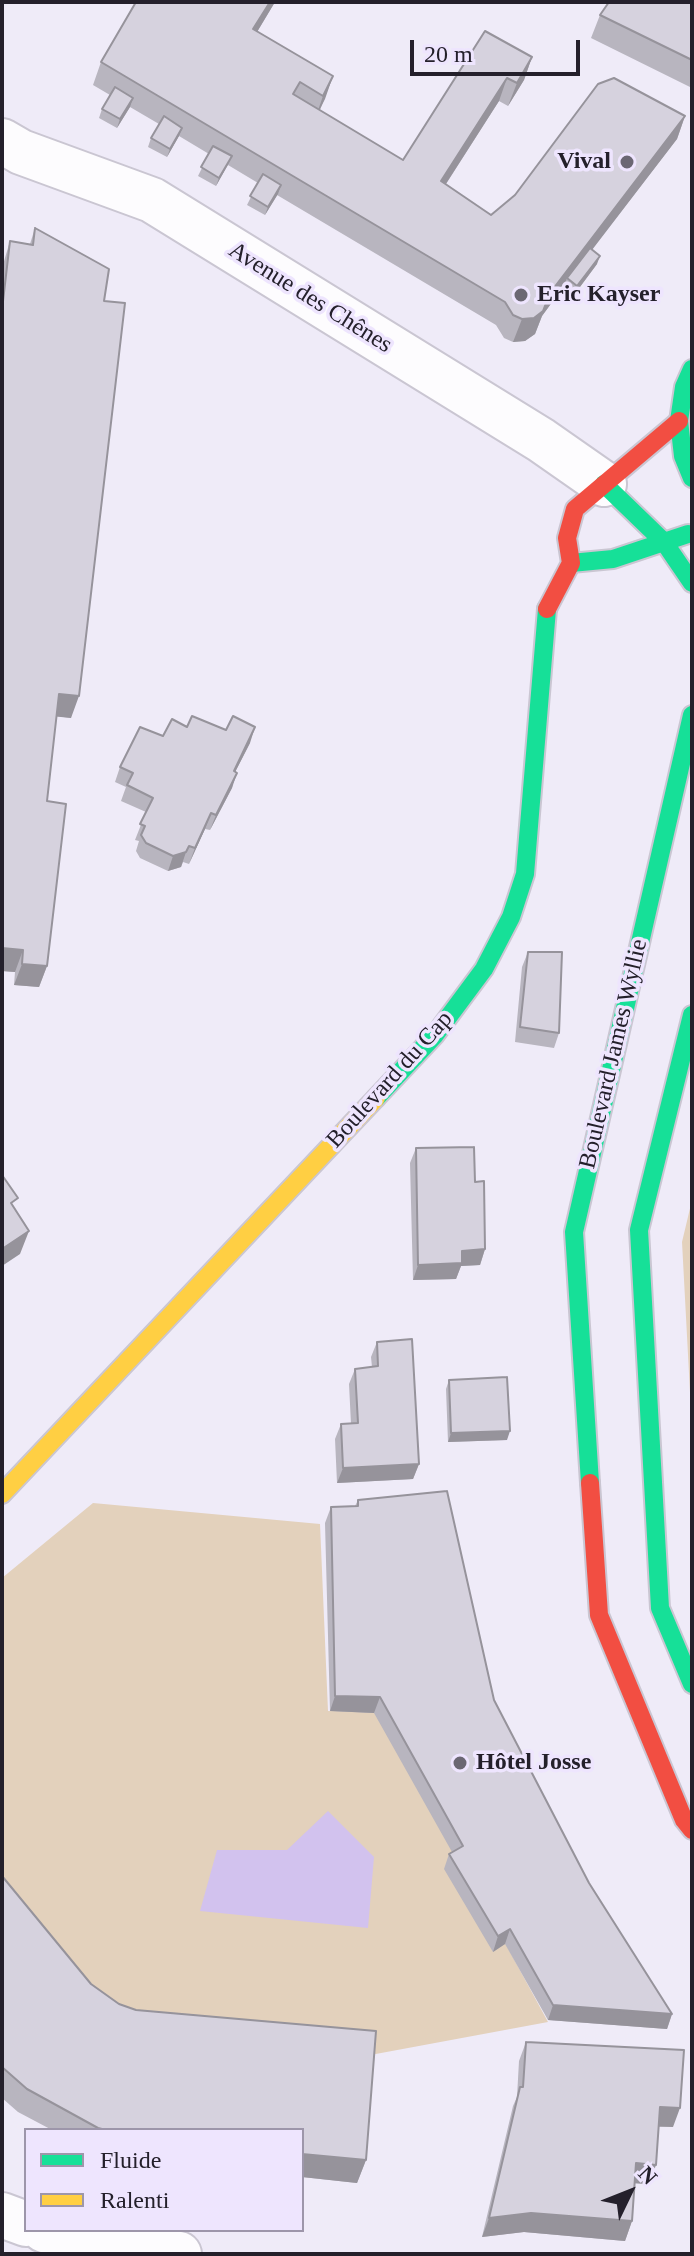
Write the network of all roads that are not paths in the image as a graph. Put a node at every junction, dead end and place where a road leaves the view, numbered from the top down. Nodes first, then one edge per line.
1 (2, 141) edge
2 (692, 369) edge
3 (679, 421) junction
4 (692, 478) edge
5 (604, 484) junction
6 (692, 533) edge
7 (664, 542) junction
8 (571, 563) junction
9 (692, 583) edge
10 (692, 715) edge
11 (692, 1015) edge
12 (2, 1494) edge
13 (692, 1684) edge
14 (692, 1830) edge
15 (2, 2215) edge
16 (24, 2223) edge
17 (50, 2232) edge
18 (179, 2254) edge

1 - 5 street, Avenue des Chênes
2 - 3 street
3 - 4 street
3 - 5 street, Boulevard du Cap
5 - 7 street
5 - 8 street, Boulevard du Cap
6 - 7 street
7 - 8 street
7 - 9 street
8 - 12 street, Boulevard du Cap
10 - 14 street, Boulevard James Wyllie
11 - 13 street
15 - 16 street
17 - 18 street

